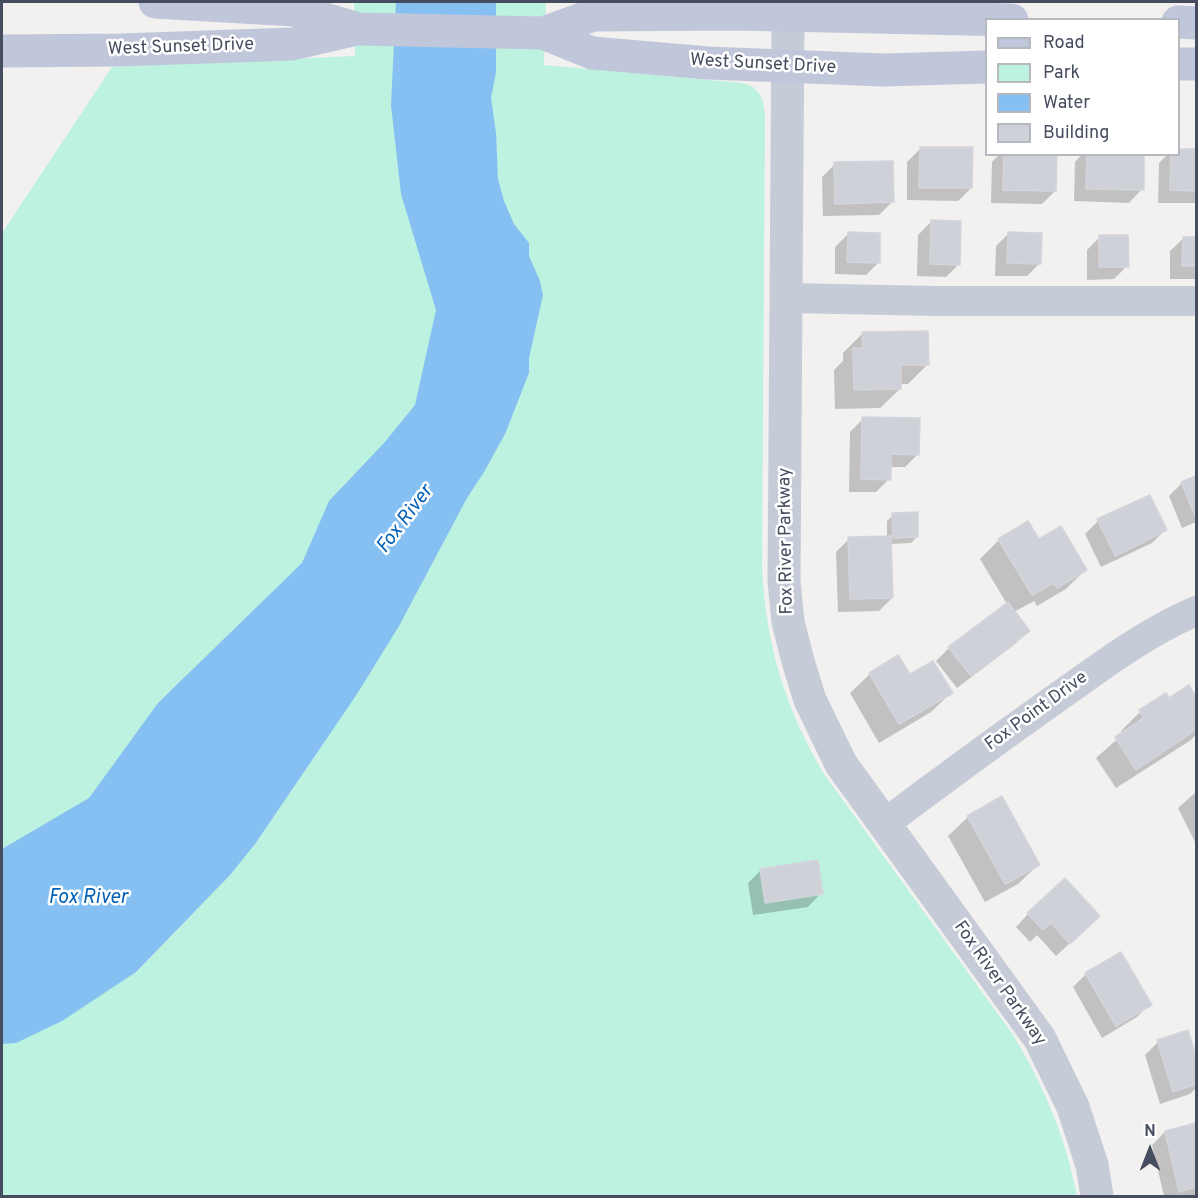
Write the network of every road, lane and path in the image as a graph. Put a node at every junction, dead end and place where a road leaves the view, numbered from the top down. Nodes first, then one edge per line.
1 (155, 2) edge
2 (789, 16) junction
3 (985, 20) edge
4 (1180, 22) edge
5 (1197, 22) edge
6 (359, 29) junction
7 (543, 33) junction
8 (2, 51) edge
9 (1180, 64) edge
10 (1197, 64) edge
11 (789, 67) junction
12 (985, 67) edge
13 (787, 298) junction
14 (1197, 302) edge
15 (1197, 610) edge
16 (884, 824) junction
17 (1097, 1197) edge

1 - 6 main road, West Sunset Drive
2 - 3 main road, West Sunset Drive
2 - 7 main road, West Sunset Drive
2 - 11 street, Fox River Parkway
4 - 5 main road
6 - 7 main road, West Sunset Drive
6 - 8 main road, West Sunset Drive
7 - 11 main road, West Sunset Drive
9 - 10 main road
11 - 12 main road, West Sunset Drive
11 - 13 street, Fox River Parkway
13 - 14 street
13 - 16 street, Fox River Parkway
15 - 16 street, Fox Point Drive
16 - 17 street, Fox River Parkway

